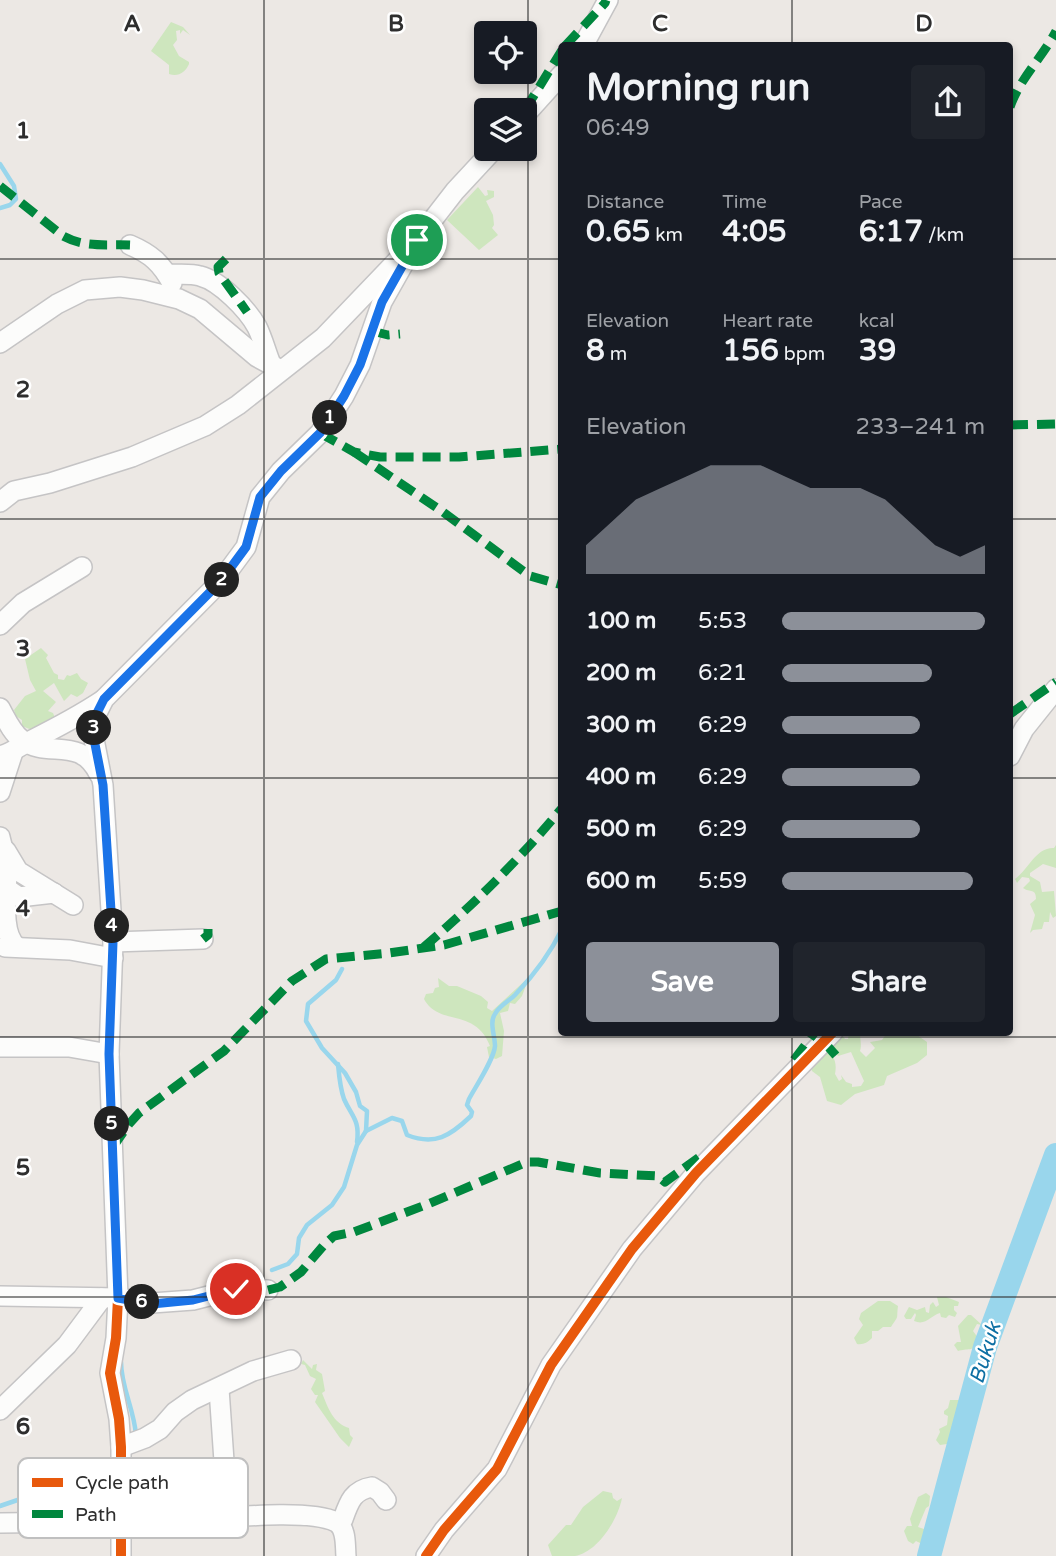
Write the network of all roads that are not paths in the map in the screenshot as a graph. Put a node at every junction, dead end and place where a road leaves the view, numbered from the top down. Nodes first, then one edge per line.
1 (608, 0) edge
2 (585, 42) edge
3 (558, 78) edge
4 (537, 102) edge
5 (483, 161) edge
6 (417, 240) junction
7 (130, 245) dead end
8 (167, 274) junction
9 (200, 309) junction
10 (0, 343) edge
11 (276, 367) junction
12 (0, 502) edge
13 (82, 567) dead end
14 (0, 625) edge
15 (1056, 690) edge
16 (104, 699) junction
17 (0, 708) edge
18 (13, 750) edge
19 (1013, 750) edge
20 (103, 785) junction
21 (0, 792) edge
22 (0, 837) edge
23 (13, 892) junction
24 (54, 893) junction
25 (73, 905) dead end
26 (203, 939) dead end
27 (8, 947) edge
28 (113, 950) junction
29 (829, 1036) edge
30 (0, 1047) edge
31 (109, 1054) junction
32 (268, 1290) dead end
33 (0, 1296) edge
34 (110, 1298) junction
35 (291, 1360) dead end
36 (219, 1389) junction
37 (0, 1410) edge
38 (121, 1447) junction
39 (121, 1458) edge
40 (224, 1458) edge
41 (386, 1500) dead end
42 (248, 1517) edge
43 (0, 1522) edge
44 (18, 1522) edge
45 (344, 1525) junction
46 (121, 1538) edge
47 (121, 1556) edge
48 (346, 1556) edge
49 (426, 1556) edge

1 - 2 street
3 - 4 street
5 - 6 street
6 - 11 street
6 - 16 street
7 - 8 street
8 - 9 street
8 - 11 street
9 - 10 street
9 - 11 street
11 - 12 street
13 - 14 street
15 - 19 street
16 - 18 street
16 - 20 street
17 - 18 street
18 - 20 street
18 - 21 street
20 - 28 street
22 - 23 street
22 - 24 street
23 - 24 street
23 - 27 street
24 - 25 street
26 - 28 street
27 - 28 street
28 - 31 street
29 - 49 street
30 - 31 street
31 - 34 street
32 - 34 street
33 - 34 street
34 - 37 street
34 - 38 street
35 - 36 street
36 - 38 street
36 - 40 street
38 - 39 street
41 - 45 street
42 - 45 street
43 - 44 street
45 - 48 street
46 - 47 street

